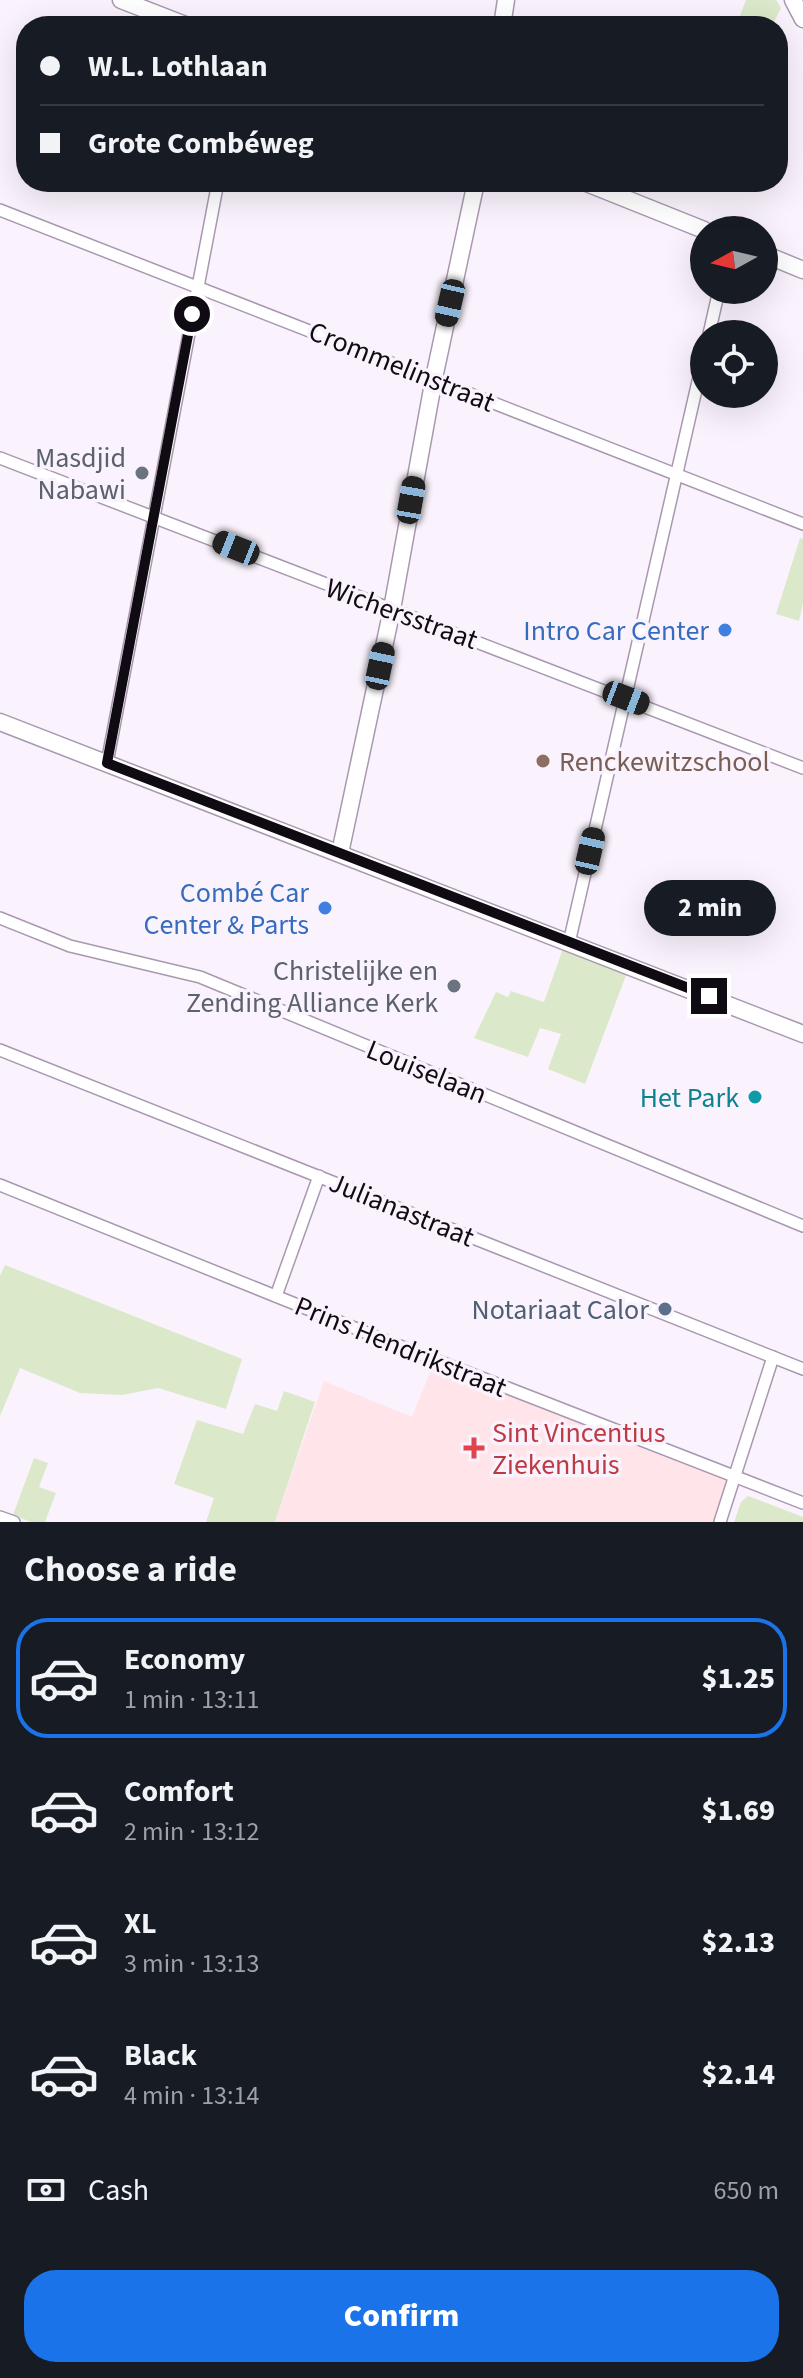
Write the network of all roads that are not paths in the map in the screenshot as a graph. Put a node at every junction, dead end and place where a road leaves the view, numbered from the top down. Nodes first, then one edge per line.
1 (121, 0) edge
2 (793, 0) edge
3 (162, 16) edge
4 (803, 19) edge
5 (216, 192) edge
6 (474, 192) edge
7 (609, 192) edge
8 (0, 210) edge
9 (690, 224) edge
10 (778, 260) edge
11 (803, 270) edge
12 (198, 285) junction
13 (434, 378) junction
14 (692, 408) edge
15 (0, 458) edge
16 (676, 476) junction
17 (155, 516) junction
18 (803, 524) edge
19 (392, 609) junction
20 (626, 698) junction
21 (0, 722) edge
22 (107, 763) junction
23 (803, 768) edge
24 (340, 853) junction
25 (0, 918) edge
26 (569, 943) junction
27 (803, 1032) edge
28 (0, 1050) edge
29 (319, 1176) junction
30 (0, 1185) edge
31 (803, 1226) edge
32 (276, 1296) junction
33 (773, 1357) junction
34 (803, 1369) edge
35 (734, 1477) junction
36 (803, 1503) edge
37 (0, 1517) edge
38 (14, 1522) edge
39 (720, 1522) edge

1 - 3 street
2 - 4 street
5 - 12 street
6 - 13 street
7 - 9 street
8 - 12 street, Crommelinstraat
10 - 11 street
12 - 13 street, Crommelinstraat
12 - 17 street
13 - 16 street, Crommelinstraat
13 - 19 street
14 - 16 street
15 - 17 street, Wichersstraat
16 - 18 street, Crommelinstraat
16 - 20 street
17 - 19 street, Wichersstraat
17 - 22 street
19 - 20 street, Wichersstraat
19 - 24 street
20 - 23 street, Wichersstraat
20 - 26 street
21 - 22 street
22 - 24 street
24 - 26 street
25 - 31 street, Louiselaan
26 - 27 street
28 - 29 street, Julianastraat
29 - 32 street
29 - 33 street, Julianastraat
30 - 32 street, Prins Hendrikstraat
32 - 35 street, Prins Hendrikstraat
33 - 34 street, Julianastraat
33 - 35 street
35 - 36 street, Prins Hendrikstraat
35 - 39 street
37 - 38 street

